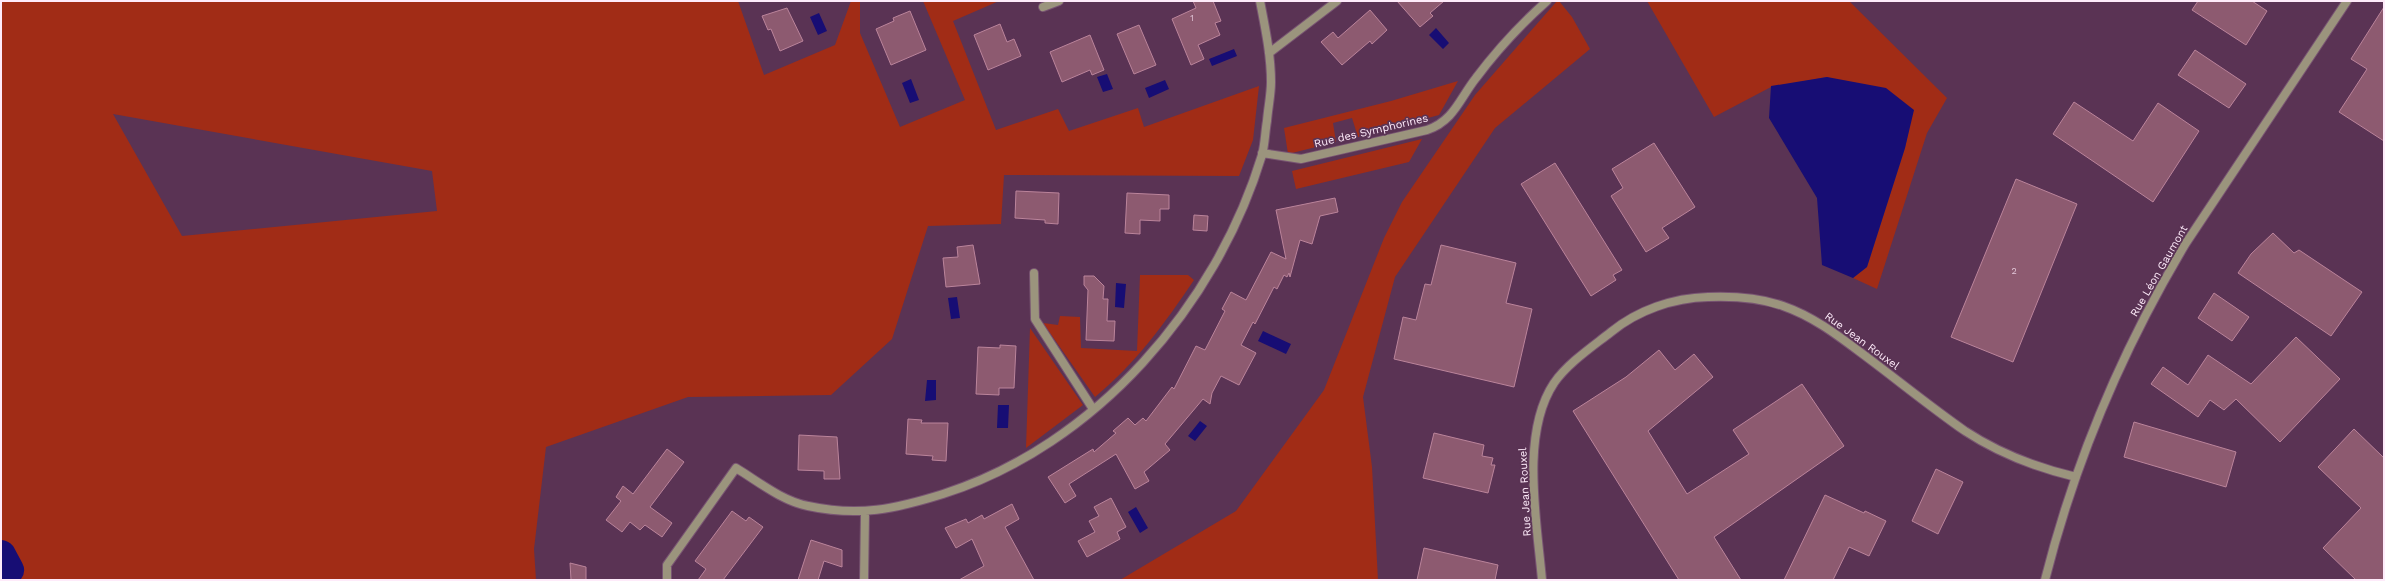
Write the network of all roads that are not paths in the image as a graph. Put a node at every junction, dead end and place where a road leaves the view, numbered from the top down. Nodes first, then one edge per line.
1 (1059, 1) edge
2 (1260, 1) edge
3 (1337, 1) edge
4 (1547, 1) edge
5 (2348, 1) edge
6 (1043, 7) dead end
7 (1269, 53) junction
8 (1262, 153) junction
9 (1034, 273) dead end
10 (1093, 409) junction
11 (2076, 477) junction
12 (865, 513) junction
13 (666, 580) edge
14 (864, 580) edge
15 (1542, 580) edge
16 (2045, 580) edge

1 - 6 street
2 - 7 street
3 - 7 street
4 - 8 street, Rue des Symphorines
5 - 11 street, Rue Léon Gaumont
7 - 8 street
8 - 10 street
9 - 10 street
10 - 12 street
11 - 15 street, Rue Jean Rouxel
11 - 16 street, Rue Léon Gaumont
12 - 13 street
12 - 14 street

